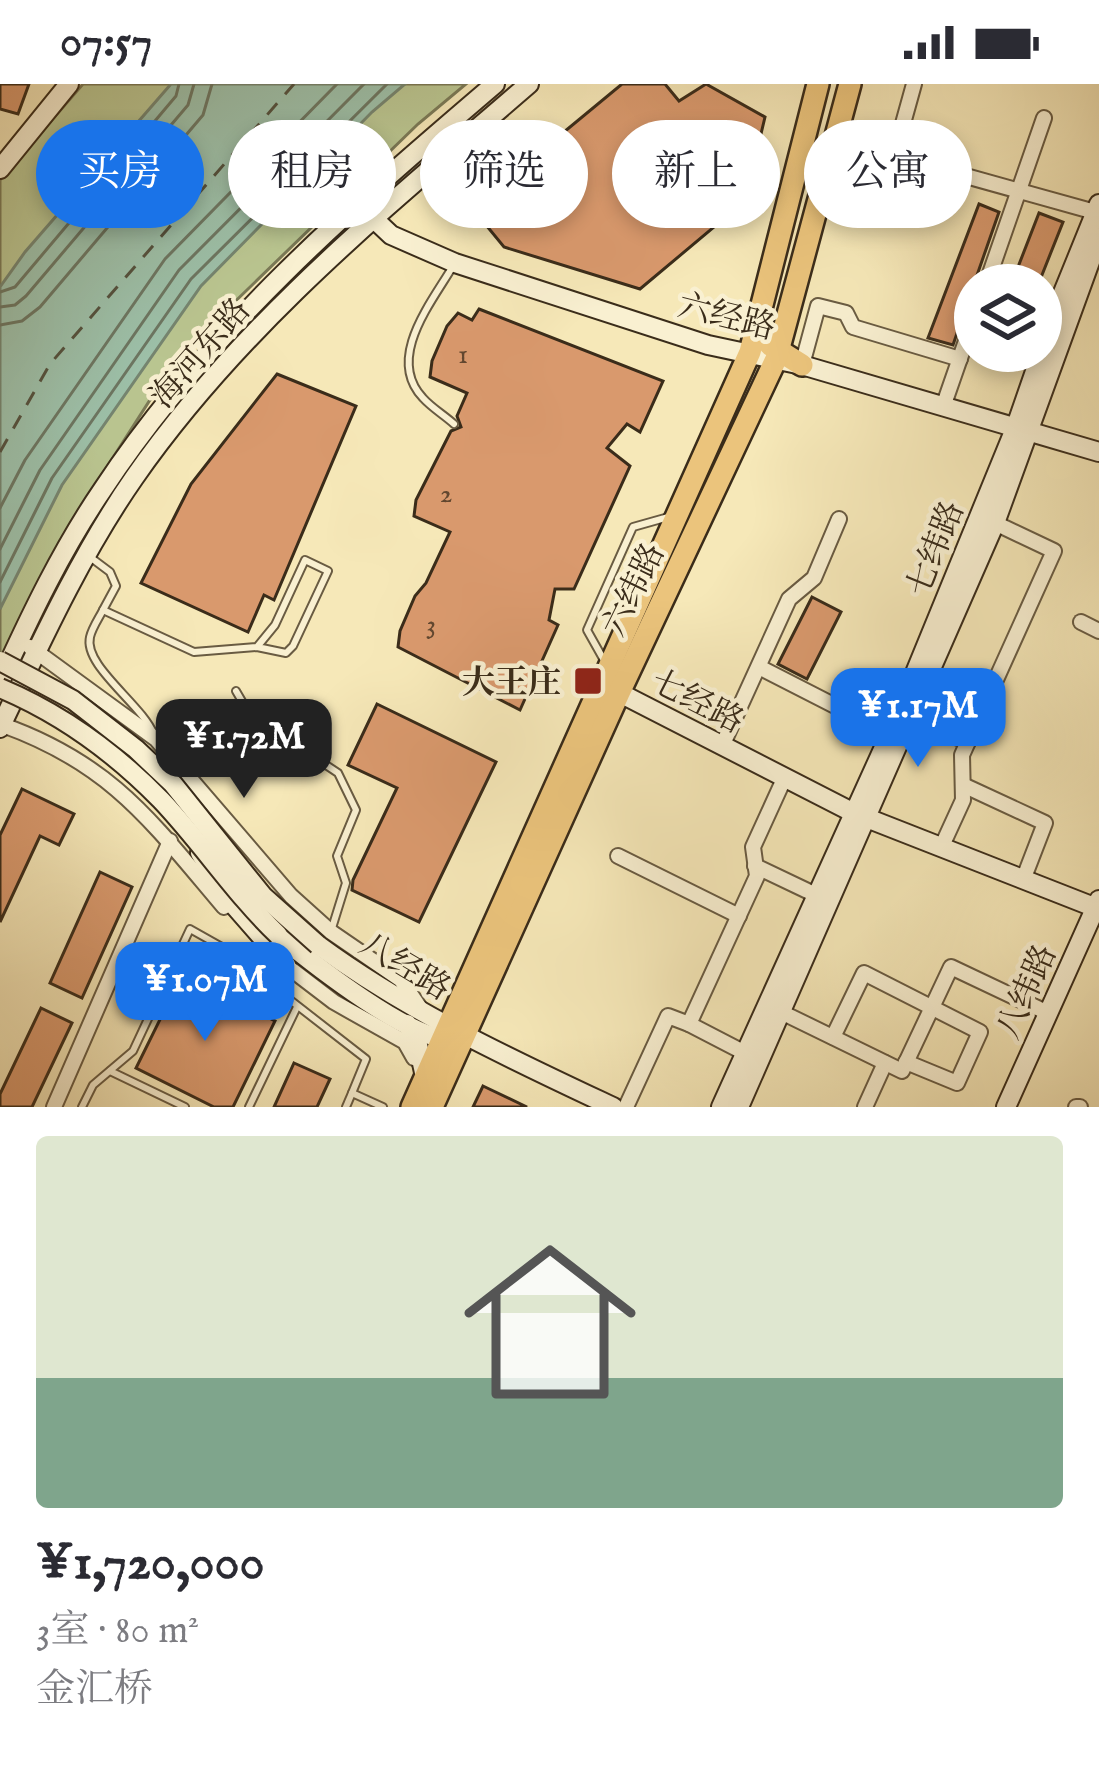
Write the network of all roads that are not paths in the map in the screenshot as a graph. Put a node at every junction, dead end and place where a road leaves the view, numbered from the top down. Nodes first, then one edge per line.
1 (69, 84) edge
2 (495, 84) edge
3 (529, 84) edge
4 (818, 84) edge
5 (850, 84) edge
6 (914, 84) edge
7 (1044, 118) dead end
8 (396, 168) edge
9 (0, 169) edge
10 (1019, 190) junction
11 (396, 198) edge
12 (1097, 208) edge
13 (329, 228) edge
14 (362, 228) edge
15 (383, 228) edge
16 (1099, 237) edge
17 (455, 262) junction
18 (993, 264) edge
19 (762, 310) junction
20 (750, 352) junction
21 (777, 356) junction
22 (954, 357) edge
23 (802, 365) junction
24 (955, 372) edge
25 (943, 407) junction
26 (454, 424) dead end
27 (1015, 427) junction
28 (1099, 452) edge
29 (675, 515) junction
30 (839, 519) dead end
31 (995, 523) junction
32 (87, 555) junction
33 (103, 610) junction
34 (1081, 622) dead end
35 (1099, 631) edge
36 (19, 641) junction
37 (257, 647) junction
38 (39, 651) junction
39 (0, 661) edge
40 (759, 667) junction
41 (609, 681) junction
42 (0, 685) edge
43 (236, 691) dead end
44 (910, 719) junction
45 (0, 725) edge
46 (890, 734) junction
47 (156, 739) junction
48 (968, 742) junction
49 (722, 746) junction
50 (314, 757) dead end
51 (187, 771) junction
52 (784, 779) junction
53 (963, 785) junction
54 (860, 816) junction
55 (170, 841) junction
56 (941, 848) junction
57 (618, 856) dead end
58 (755, 866) junction
59 (1023, 880) junction
60 (816, 895) junction
61 (1098, 906) edge
62 (739, 916) junction
63 (324, 939) junction
64 (274, 940) junction
65 (286, 965) junction
66 (297, 1007) junction
67 (932, 1008) junction
68 (779, 1011) junction
69 (1048, 1013) junction
70 (415, 1018) junction
71 (689, 1024) junction
72 (450, 1033) junction
73 (833, 1036) junction
74 (745, 1053) junction
75 (906, 1062) junction
76 (885, 1063) junction
77 (110, 1071) junction
78 (425, 1077) junction
79 (352, 1093) junction
80 (420, 1105) edge
81 (54, 1107) edge
82 (82, 1107) edge
83 (184, 1107) edge
84 (249, 1107) edge
85 (346, 1107) edge
86 (382, 1107) edge
87 (613, 1107) edge
88 (626, 1107) edge
89 (722, 1107) edge
90 (739, 1107) edge
91 (865, 1107) edge
92 (1006, 1107) edge

1 - 9 main road
2 - 8 main road, 海河东路
3 - 11 main road, 海河东路
4 - 19 main road, 六纬路
5 - 21 main road, 六纬路
6 - 10 street
7 - 10 street
10 - 12 street
10 - 18 street
12 - 27 main road, 七纬路
13 - 36 main road, 海河东路
14 - 32 main road, 海河东路
15 - 17 main road, 六经路
16 - 27 main road, 七纬路
17 - 20 main road, 六经路
17 - 26 lane
19 - 20 main road, 六纬路
19 - 21 main road
20 - 21 main road, 六经路
20 - 29 main road, 六纬路
21 - 23 main road
21 - 41 main road, 六纬路
22 - 23 street
23 - 25 main road, 六经路
24 - 25 street
25 - 27 main road, 六经路
27 - 28 main road, 六经路
27 - 31 main road, 七纬路
27 - 46 main road, 七纬路
29 - 41 main road, 六纬路
29 - 41 lane
30 - 40 street
31 - 44 main road, 七纬路
31 - 48 street
32 - 33 lane
32 - 38 main road, 海河东路
33 - 37 lane
33 - 47 lane
34 - 35 street
36 - 38 street
36 - 42 main road, 海河东路
37 - 37 lane
38 - 45 main road, 海河东路
38 - 47 street
39 - 63 main road, 八经路, bridge
40 - 46 street
40 - 49 street
41 - 49 main road, 七经路
41 - 72 main road, 六纬路
42 - 64 main road, bridge
43 - 51 lane
44 - 48 street
44 - 54 main road, 七纬路
45 - 55 street
46 - 54 main road, 七纬路
47 - 51 street
48 - 53 street
49 - 52 main road, 七经路
50 - 63 lane
51 - 63 street
52 - 54 main road, 七经路
52 - 58 street
53 - 56 street
53 - 59 street
54 - 56 main road, 七经路
54 - 60 main road, 七纬路
54 - 68 main road, 七纬路
55 - 65 street
55 - 81 street
56 - 59 main road, 七经路
57 - 62 street
58 - 60 street
58 - 62 street
59 - 61 main road, 七经路
60 - 74 main road, 七纬路
61 - 69 main road, 八纬路
62 - 71 street
63 - 70 main road, 八经路
64 - 65 main road
64 - 70 main road, 八经路
65 - 80 street
66 - 77 lane
66 - 79 lane
66 - 84 lane
67 - 69 street
67 - 73 street
67 - 75 street
67 - 75 street
68 - 73 street
68 - 90 main road, 七纬路
69 - 92 main road, 八纬路
70 - 72 main road, 八经路
70 - 78 main road
71 - 74 street
71 - 88 street
72 - 78 main road, 六纬路
72 - 80 main road, 六纬路
72 - 87 main road, 八经路
73 - 76 street
74 - 89 main road, 七纬路
75 - 76 street
76 - 91 street
77 - 82 lane
77 - 83 lane
78 - 80 main road, 六纬路
79 - 85 lane
79 - 86 lane

